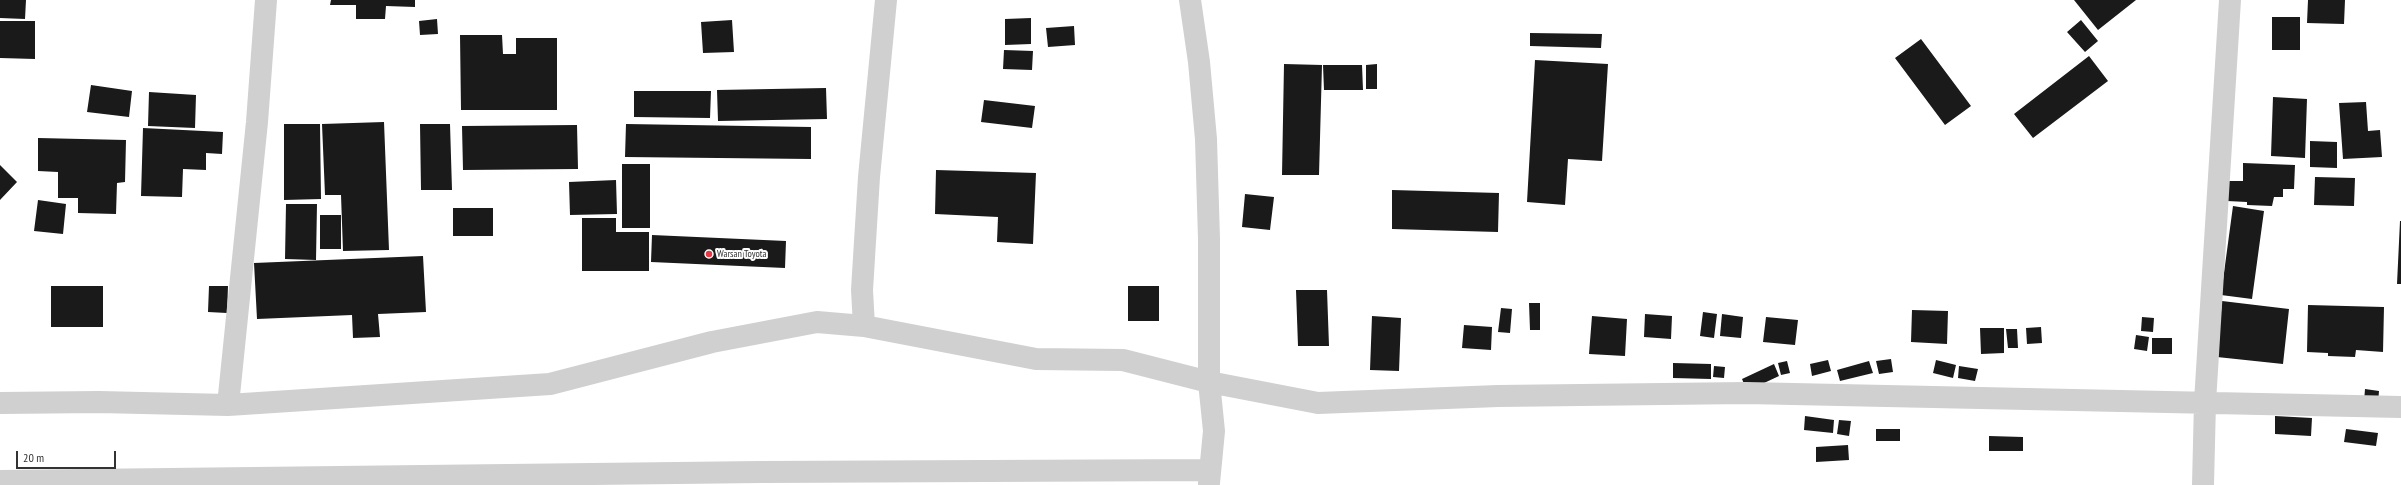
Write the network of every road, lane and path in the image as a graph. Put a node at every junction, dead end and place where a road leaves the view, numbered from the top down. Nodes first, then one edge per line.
1 (266, 0) edge
2 (886, 0) edge
3 (1190, 0) edge
4 (2230, 0) edge
5 (864, 326) junction
6 (1209, 382) junction
7 (2205, 402) junction
8 (0, 403) edge
9 (228, 405) junction
10 (2401, 407) edge
11 (1210, 477) edge
12 (0, 481) edge
13 (2203, 485) edge

1 - 9 street
2 - 5 street
3 - 6 street
4 - 7 street
5 - 6 street
5 - 9 street
6 - 7 street
6 - 11 street
7 - 10 street
7 - 13 street
8 - 9 street
11 - 12 street

